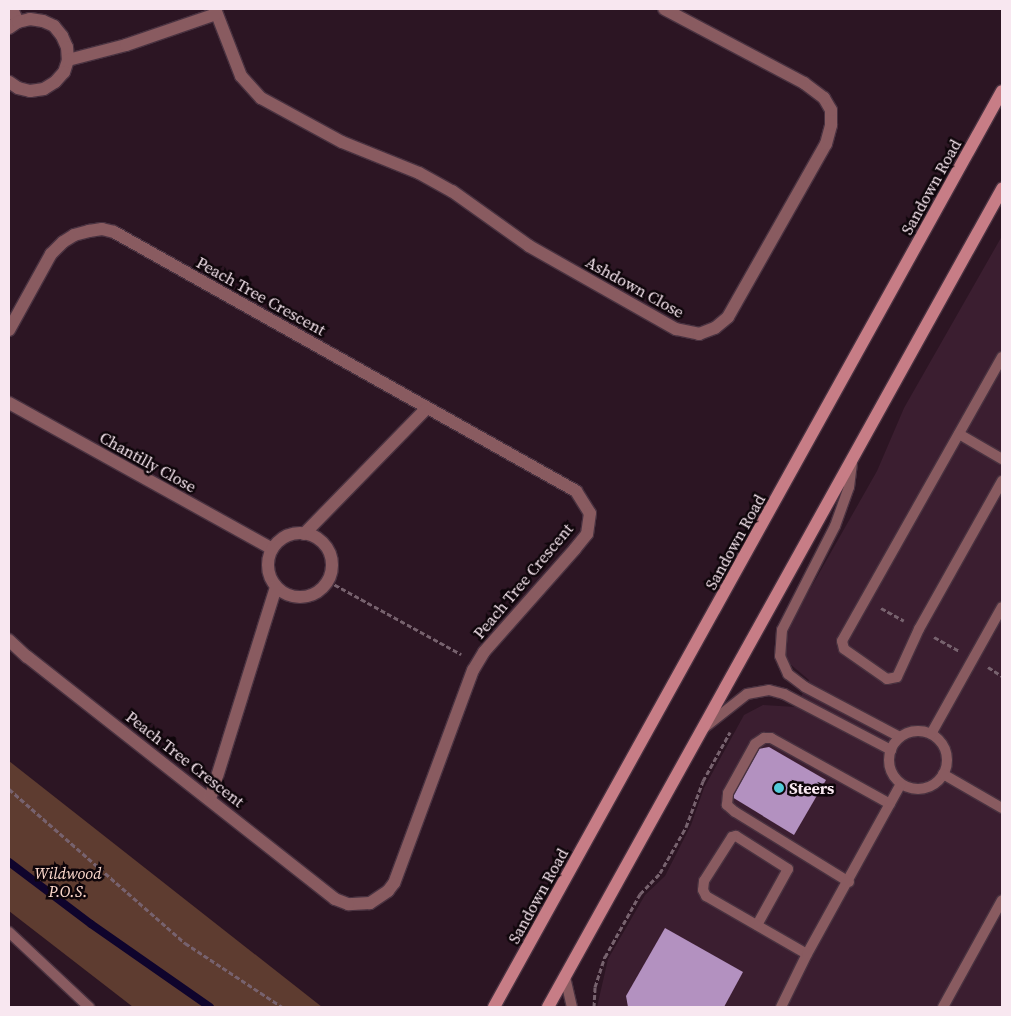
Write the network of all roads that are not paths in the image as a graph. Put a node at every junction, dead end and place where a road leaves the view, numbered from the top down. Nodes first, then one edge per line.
1 (12, 9) edge
2 (664, 9) edge
3 (216, 12) edge
4 (13, 25) edge
5 (68, 60) junction
6 (9, 82) edge
7 (1002, 91) edge
8 (1002, 189) edge
9 (9, 330) edge
10 (1002, 357) edge
11 (9, 403) edge
12 (427, 408) junction
13 (959, 434) junction
14 (1002, 459) edge
15 (852, 460) junction
16 (1002, 481) edge
17 (304, 534) junction
18 (272, 549) junction
19 (276, 587) junction
20 (1002, 607) edge
21 (9, 640) edge
22 (703, 729) junction
23 (931, 734) junction
24 (900, 737) junction
25 (891, 750) junction
26 (943, 774) junction
27 (901, 784) junction
28 (210, 799) junction
29 (890, 804) junction
30 (1002, 808) edge
31 (849, 882) junction
32 (1002, 900) edge
33 (757, 925) junction
34 (9, 932) edge
35 (807, 954) junction
36 (565, 977) junction
37 (89, 1007) edge
38 (494, 1007) edge
39 (548, 1007) edge
40 (572, 1007) edge
41 (781, 1007) edge
42 (943, 1007) edge

1 - 4 street
2 - 3 street, Ashdown Close
3 - 5 street, Ashdown Close
4 - 5 street
5 - 6 street
7 - 38 main road, Sandown Road
8 - 15 main road
9 - 12 street, Peach Tree Crescent
10 - 13 lane
11 - 18 street, Chantilly Close
12 - 17 street
12 - 28 street, Peach Tree Crescent
13 - 14 lane
13 - 16 lane
15 - 22 main road
15 - 24 lane
17 - 18 street
17 - 19 street
18 - 19 street
19 - 28 street
20 - 23 lane
21 - 28 street, Peach Tree Crescent
22 - 25 lane
22 - 36 main road
23 - 24 lane
23 - 26 lane
24 - 25 lane
25 - 27 lane
26 - 27 lane
26 - 30 lane
27 - 29 lane
29 - 31 lane
29 - 31 lane
31 - 35 lane
32 - 42 lane
33 - 33 lane
33 - 35 lane
34 - 37 lane
35 - 41 lane
36 - 39 main road
36 - 40 lane

